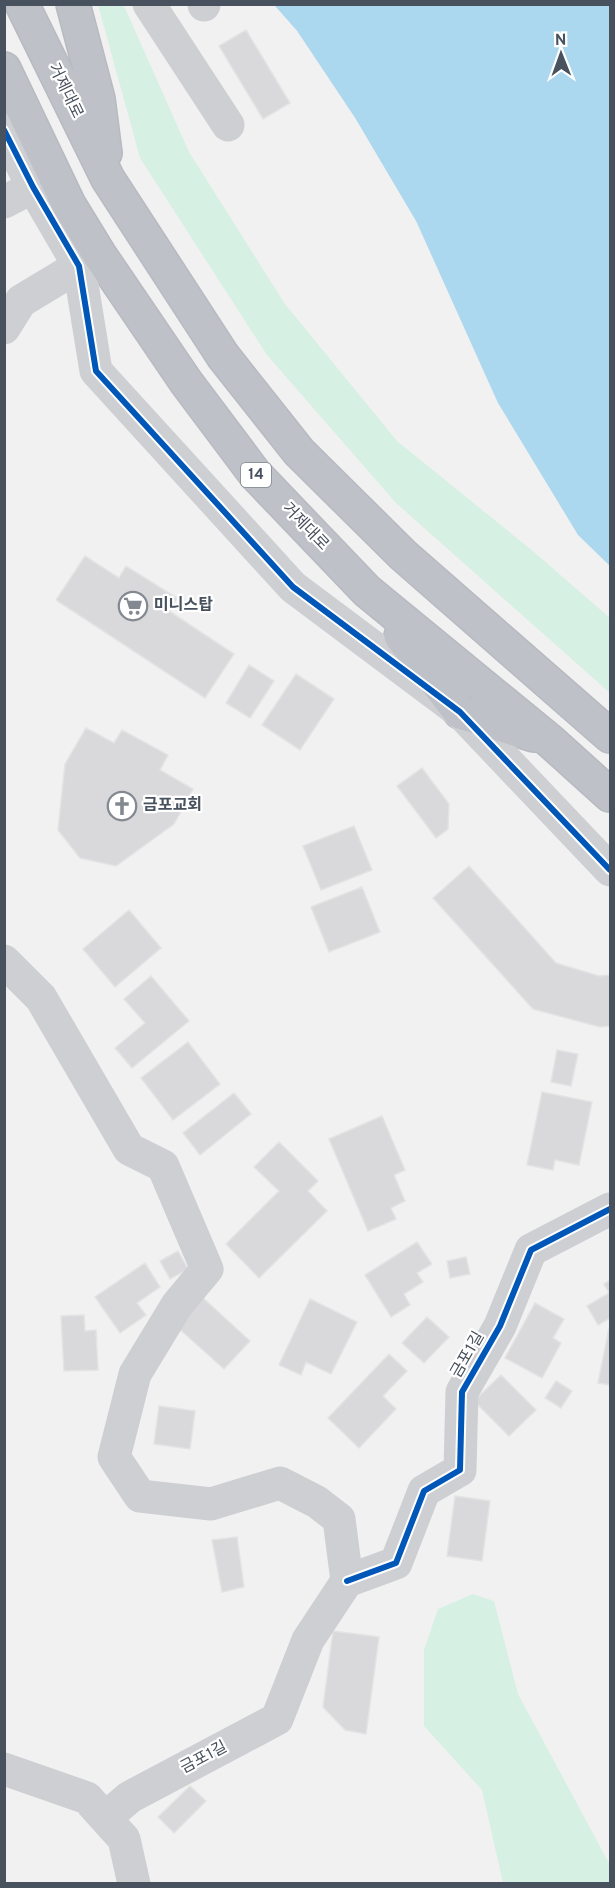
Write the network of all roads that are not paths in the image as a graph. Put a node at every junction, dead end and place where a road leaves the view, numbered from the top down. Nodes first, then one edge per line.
1 (22, 4) edge
2 (73, 4) edge
3 (149, 4) edge
4 (4, 69) edge
5 (228, 125) dead end
6 (4, 130) edge
7 (108, 179) junction
8 (33, 188) junction
9 (4, 202) edge
10 (69, 205) junction
11 (79, 266) junction
12 (4, 328) edge
13 (186, 382) junction
14 (367, 591) junction
15 (460, 712) junction
16 (610, 736) edge
17 (550, 741) junction
18 (610, 795) edge
19 (610, 870) edge
20 (4, 961) edge
21 (610, 1209) edge
22 (347, 1581) junction
23 (4, 1769) edge
24 (105, 1818) junction
25 (134, 1884) edge

1 - 7 highway, 거제대로
2 - 7 highway
3 - 5 street
4 - 10 highway, 거제대로 / 14
6 - 8 street
7 - 16 highway, 거제대로
8 - 9 street
8 - 11 street
10 - 11 highway
10 - 13 highway, 거제대로 / 14
11 - 12 street
11 - 13 highway
11 - 15 street
13 - 14 highway, 거제대로 / 14
14 - 15 highway
14 - 17 highway, 거제대로 / 14
15 - 17 highway
15 - 19 street
17 - 18 highway, 거제대로 / 14
20 - 22 street
21 - 22 street, 금포1길
22 - 24 street, 금포1길
23 - 24 street
24 - 25 street

